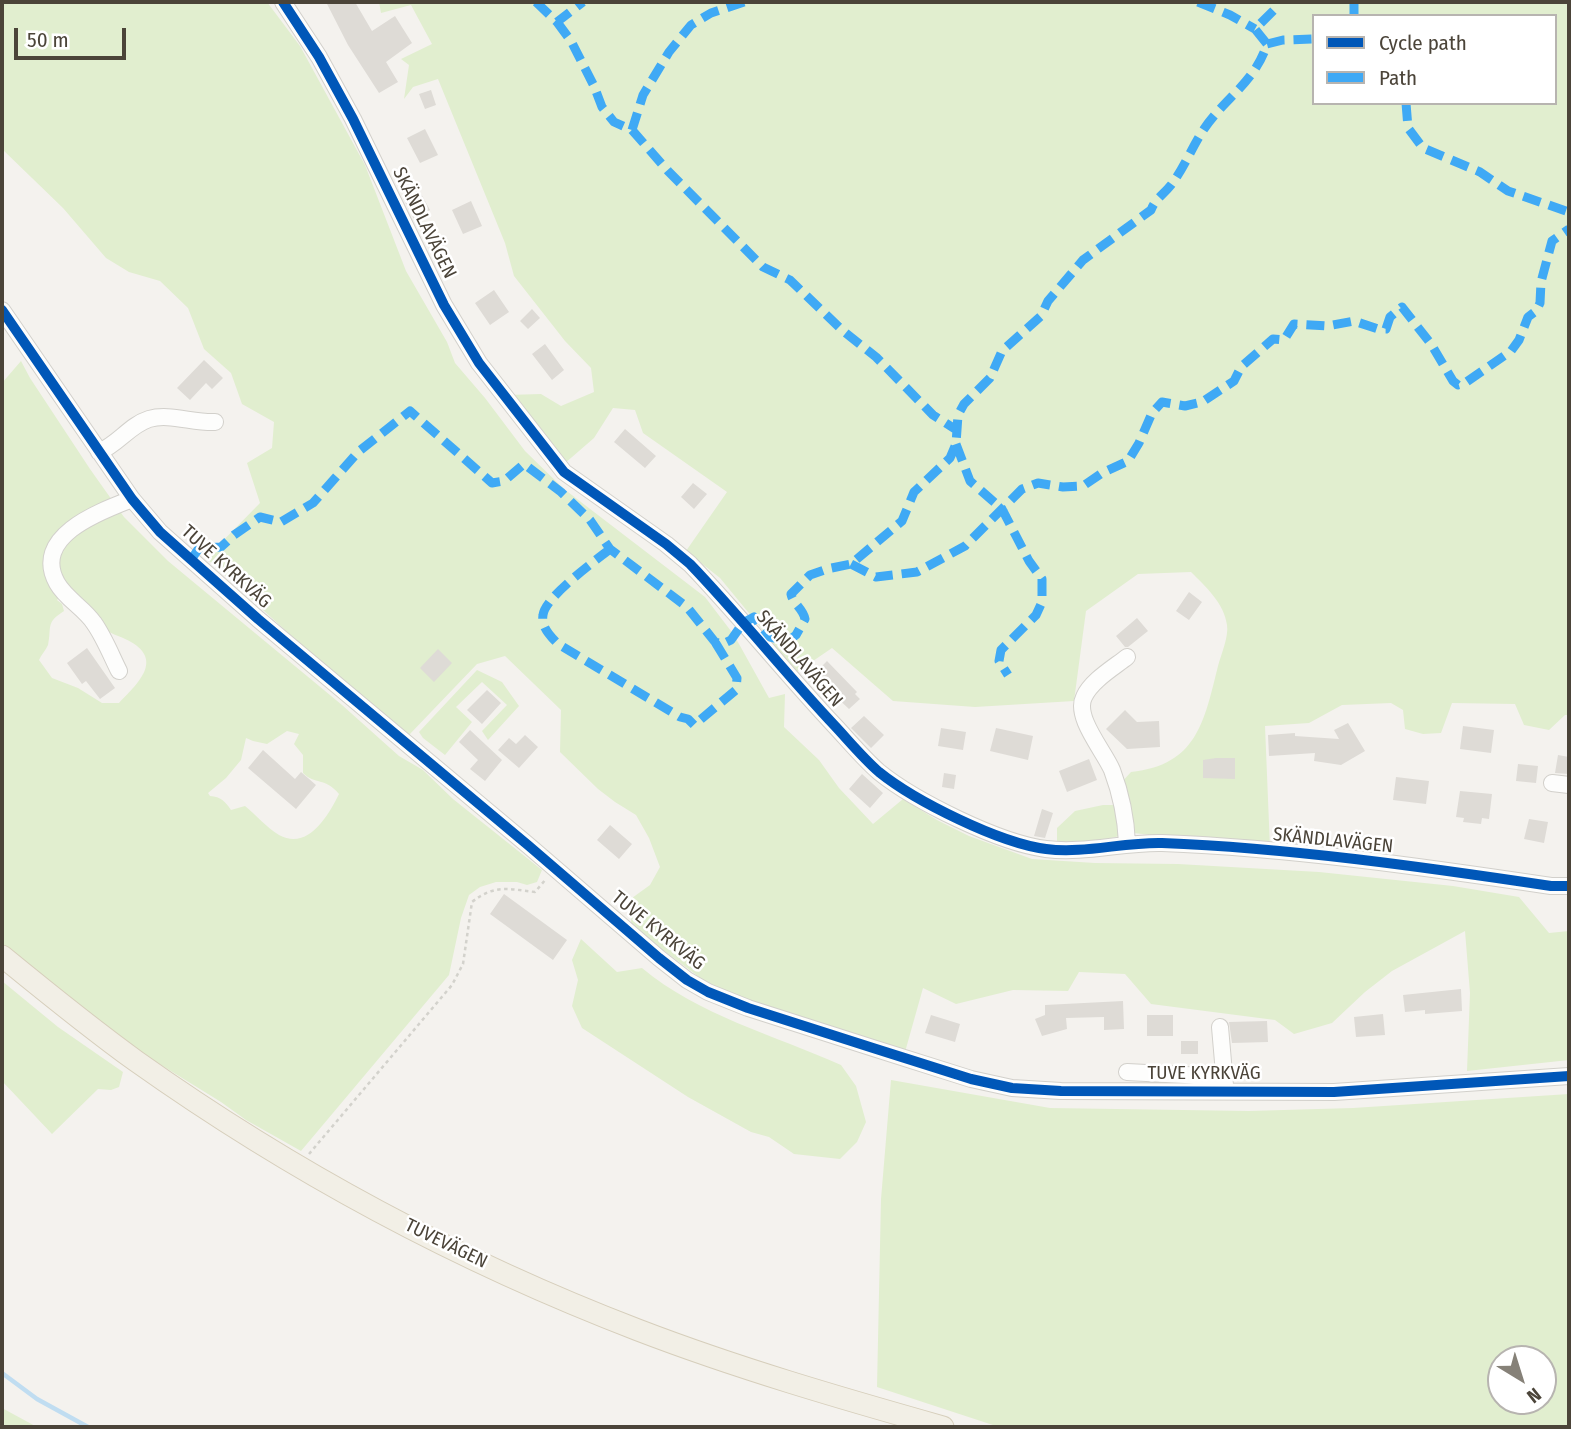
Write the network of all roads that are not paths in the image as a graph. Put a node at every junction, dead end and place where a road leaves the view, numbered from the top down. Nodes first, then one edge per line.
1 (283, 2) edge
2 (4, 319) edge
3 (215, 422) dead end
4 (99, 452) junction
5 (132, 499) junction
6 (1127, 657) dead end
7 (120, 671) dead end
8 (1552, 783) dead end
9 (1569, 785) edge
10 (1127, 843) junction
11 (1569, 886) edge
12 (2, 956) edge
13 (1220, 1027) dead end
14 (1127, 1072) dead end
15 (1569, 1076) edge
16 (1225, 1084) junction
17 (943, 1427) edge

1 - 10 street, SKÄNDLAVÄGEN
2 - 4 street, TUVE KYRKVÄG
3 - 4 street
4 - 5 street, TUVE KYRKVÄG
5 - 7 street
5 - 16 street, TUVE KYRKVÄG
6 - 10 street
8 - 9 street
10 - 11 street, SKÄNDLAVÄGEN
12 - 17 main road, TUVEVÄGEN
13 - 16 street
14 - 16 street
15 - 16 street, TUVE KYRKVÄG

